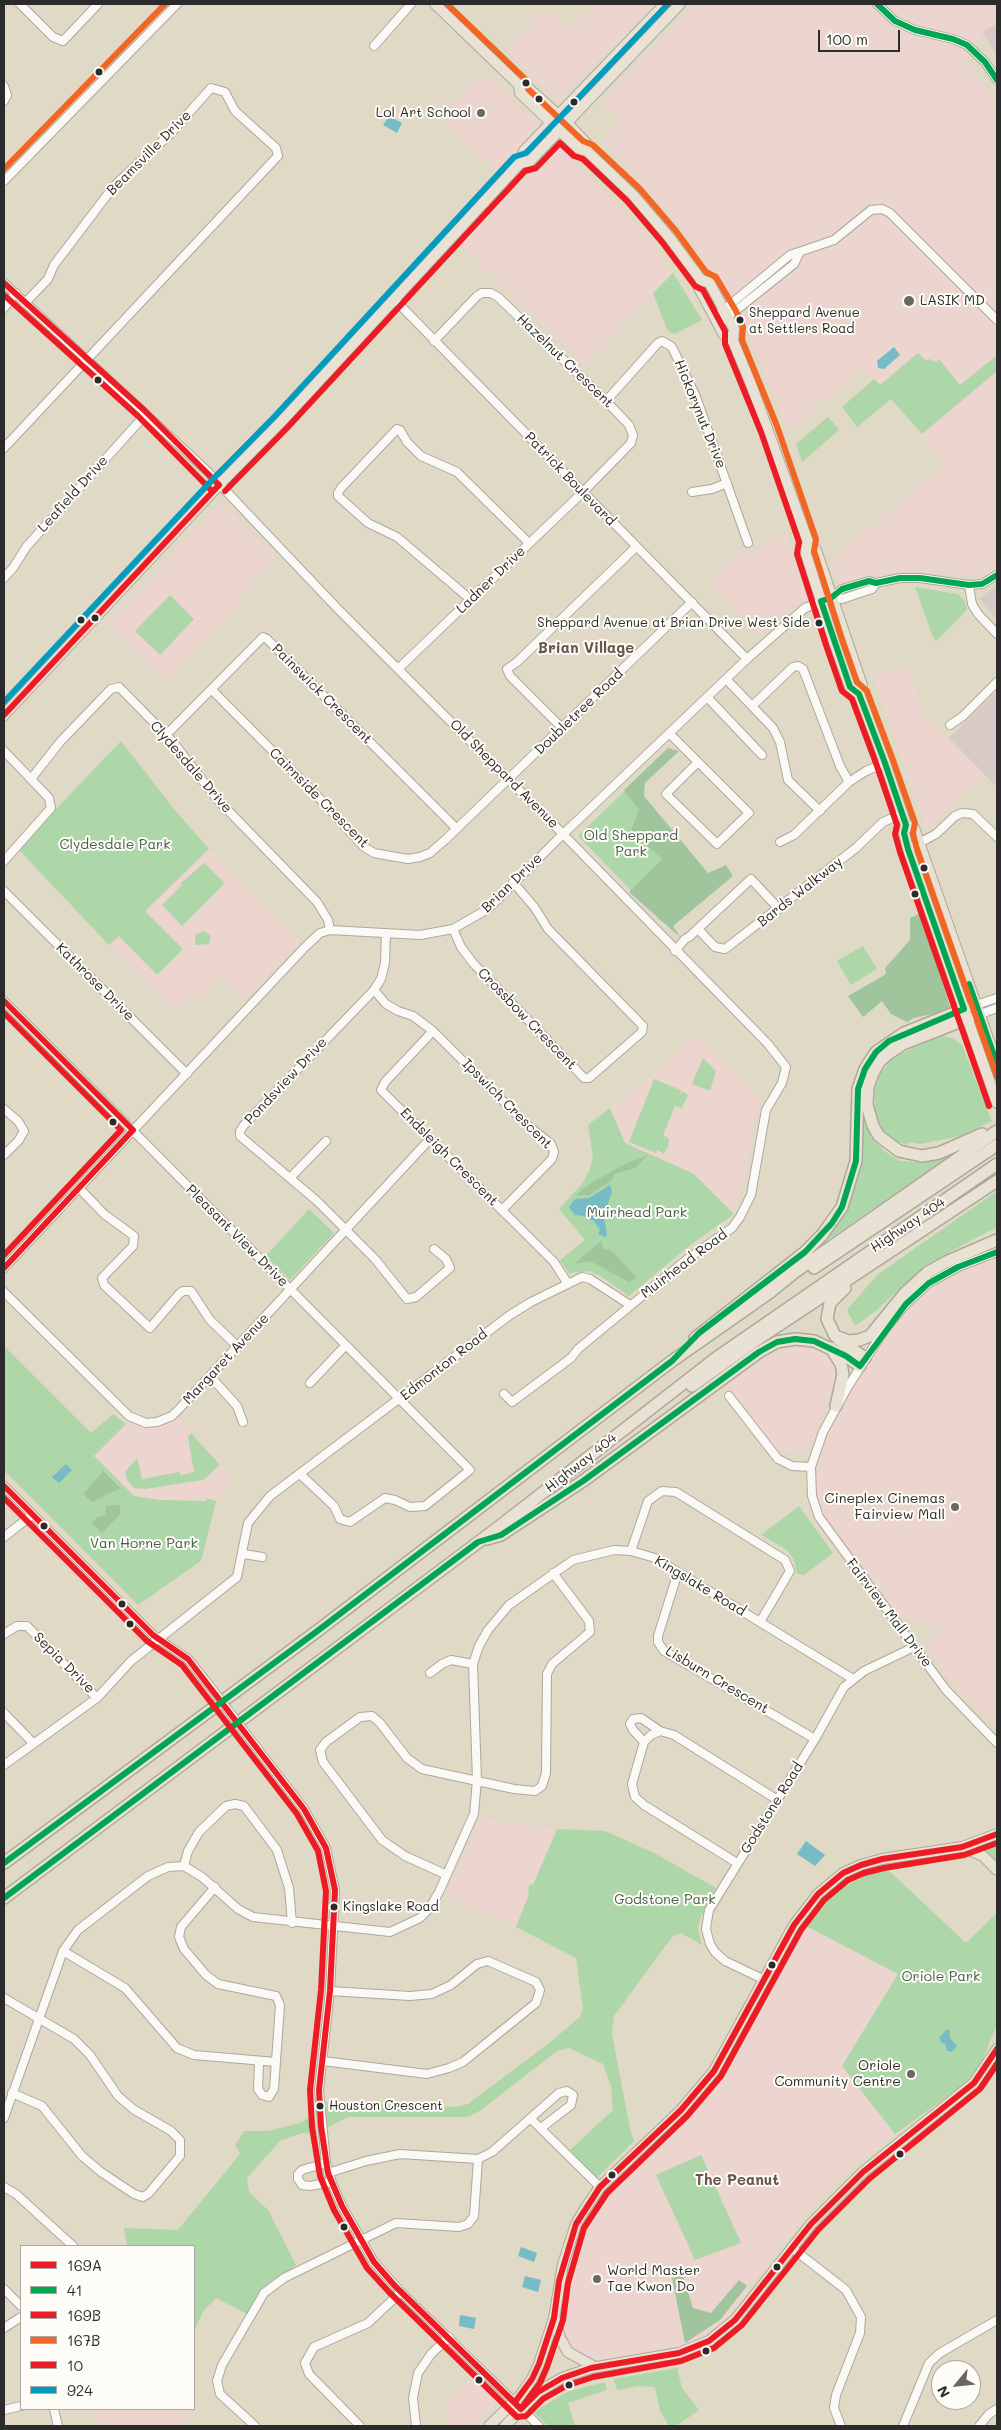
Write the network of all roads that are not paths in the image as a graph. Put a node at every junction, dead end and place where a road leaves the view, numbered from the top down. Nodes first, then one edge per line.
1 (20, 4) edge
2 (98, 4) edge
3 (177, 4) edge
4 (411, 4) edge
5 (435, 4) edge
6 (665, 4) edge
7 (680, 4) edge
8 (878, 4) edge
9 (374, 46) dead end
10 (997, 80) edge
11 (4, 86) edge
12 (4, 101) edge
13 (555, 119) junction
14 (563, 127) junction
15 (520, 163) junction
16 (4, 181) edge
17 (701, 280) junction
18 (4, 282) edge
19 (16, 294) junction
20 (394, 299) junction
21 (25, 303) junction
22 (4, 308) edge
23 (726, 312) junction
24 (717, 320) junction
25 (997, 320) edge
26 (434, 341) junction
27 (733, 341) junction
28 (87, 359) junction
29 (606, 401) junction
30 (146, 414) junction
31 (4, 448) edge
32 (727, 484) junction
33 (219, 485) junction
34 (583, 492) junction
35 (692, 492) dead end
36 (808, 542) junction
37 (529, 543) junction
38 (748, 543) dead end
39 (636, 547) junction
40 (997, 575) edge
41 (4, 578) edge
42 (969, 585) junction
43 (831, 598) junction
44 (470, 599) junction
45 (821, 601) junction
46 (692, 602) junction
47 (997, 634) edge
48 (747, 659) junction
49 (399, 668) junction
50 (726, 679) junction
51 (997, 682) edge
52 (212, 690) junction
53 (859, 694) junction
54 (707, 697) junction
55 (752, 706) junction
56 (4, 715) edge
57 (950, 725) dead end
58 (562, 728) junction
59 (669, 733) junction
60 (166, 735) junction
61 (4, 751) edge
62 (762, 755) dead end
63 (698, 762) junction
64 (885, 763) junction
65 (508, 778) junction
66 (31, 779) junction
67 (849, 782) junction
68 (820, 811) junction
69 (902, 814) junction
70 (906, 825) junction
71 (457, 829) junction
72 (563, 834) junction
73 (997, 837) edge
74 (780, 842) dead end
75 (919, 844) junction
76 (908, 849) junction
77 (4, 861) edge
78 (513, 882) junction
79 (4, 890) edge
80 (779, 909) junction
81 (453, 928) junction
82 (698, 929) junction
83 (330, 930) junction
84 (386, 933) junction
85 (677, 949) junction
86 (374, 990) junction
87 (997, 998) edge
88 (4, 1001) edge
89 (978, 1010) junction
90 (995, 1010) edge
91 (966, 1014) junction
92 (433, 1032) junction
93 (997, 1064) edge
94 (786, 1067) joint
95 (186, 1074) junction
96 (997, 1103) edge
97 (4, 1109) edge
98 (997, 1126) edge
99 (133, 1130) junction
100 (997, 1131) edge
101 (430, 1139) junction
102 (326, 1141) dead end
103 (997, 1145) edge
104 (4, 1155) edge
105 (997, 1164) edge
106 (290, 1178) junction
107 (997, 1181) edge
108 (997, 1186) edge
109 (79, 1188) junction
110 (502, 1210) junction
111 (345, 1230) junction
112 (997, 1240) edge
113 (434, 1249) dead end
114 (997, 1252) edge
115 (4, 1268) edge
116 (568, 1284) junction
117 (289, 1289) junction
118 (4, 1292) edge
119 (769, 1293) junction
120 (630, 1306) junction
121 (836, 1336) junction
122 (346, 1345) junction
123 (238, 1347) junction
124 (832, 1348) junction
125 (672, 1361) junction
126 (862, 1362) junction
127 (210, 1376) junction
128 (310, 1383) dead end
129 (504, 1394) dead end
130 (730, 1396) dead end
131 (401, 1398) junction
132 (836, 1406) junction
133 (243, 1422) dead end
134 (623, 1429) junction
135 (811, 1467) junction
136 (300, 1474) junction
137 (4, 1486) edge
138 (32, 1515) junction
139 (4, 1537) edge
140 (478, 1542) junction
141 (631, 1551) junction
142 (244, 1554) junction
143 (262, 1557) dead end
144 (678, 1572) junction
145 (553, 1573) junction
146 (760, 1622) junction
147 (4, 1634) edge
148 (159, 1638) junction
149 (914, 1647) junction
150 (473, 1664) junction
151 (430, 1673) dead end
152 (853, 1679) junction
153 (97, 1698) junction
154 (4, 1713) edge
155 (660, 1731) junction
156 (815, 1739) junction
157 (644, 1742) junction
158 (997, 1743) edge
159 (33, 1744) junction
160 (4, 1765) edge
161 (477, 1780) junction
162 (776, 1799) junction
163 (997, 1834) edge
164 (962, 1847) junction
165 (4, 1863) edge
166 (737, 1863) junction
167 (184, 1866) junction
168 (997, 1870) edge
169 (447, 1875) junction
170 (215, 1887) junction
171 (4, 1898) edge
172 (292, 1922) junction
173 (335, 1927) junction
174 (63, 1951) junction
175 (765, 1980) junction
176 (330, 1991) junction
177 (4, 1998) edge
178 (39, 2018) junction
179 (997, 2049) edge
180 (323, 2061) junction
181 (259, 2062) junction
182 (276, 2062) junction
183 (12, 2093) junction
184 (4, 2118) edge
185 (531, 2119) junction
186 (541, 2128) junction
187 (478, 2159) junction
188 (326, 2163) junction
189 (328, 2173) junction
190 (332, 2182) junction
191 (4, 2187) edge
192 (600, 2187) junction
193 (361, 2240) junction
194 (72, 2245) edge
195 (792, 2248) junction
196 (4, 2289) edge
197 (401, 2292) junction
198 (20, 2305) edge
199 (20, 2318) edge
200 (554, 2318) junction
201 (997, 2320) edge
202 (4, 2328) edge
203 (449, 2337) junction
204 (595, 2367) junction
205 (20, 2406) edge
206 (517, 2406) junction
207 (997, 2409) edge
208 (4, 2410) edge
209 (54, 2410) edge
210 (58, 2426) edge
211 (255, 2426) edge
212 (360, 2426) edge
213 (416, 2426) edge
214 (489, 2426) edge
215 (505, 2426) edge
216 (539, 2426) edge
217 (841, 2426) edge
218 (903, 2426) edge
219 (979, 2426) edge

1 - 2 street
3 - 16 street
4 - 9 street
5 - 13 main road
6 - 13 main road
7 - 14 main road
8 - 10 street
11 - 12 street
13 - 14 main road
13 - 15 main road
14 - 15 main road
14 - 17 main road
15 - 20 main road
17 - 23 main road
17 - 24 main road
18 - 19 street, Old Sheppard Avenue
19 - 21 street, Old Sheppard Avenue
19 - 22 street
20 - 26 street, Patrick Boulevard
20 - 33 main road
21 - 28 street, Old Sheppard Avenue
21 - 28 street, Beamsville Drive
23 - 24 street
23 - 25 street
23 - 27 main road
24 - 27 main road
26 - 29 street, Hazelnut Crescent
26 - 34 street, Patrick Boulevard
27 - 36 main road
28 - 30 street, Old Sheppard Avenue
28 - 31 street
29 - 32 street, Hickorynut Drive
29 - 34 street, Hazelnut Crescent
30 - 33 street, Old Sheppard Avenue
30 - 41 street, Leafield Drive
32 - 35 street
32 - 38 street, Hickorynut Drive
33 - 49 street, Old Sheppard Avenue
33 - 56 main road
34 - 37 street, Ladner Drive
34 - 39 street, Patrick Boulevard
36 - 43 main road
36 - 45 main road
37 - 44 street, Ladner Drive
37 - 44 street
39 - 46 street, Patrick Boulevard
39 - 58 street
40 - 42 street
42 - 43 street, Brian Drive
42 - 47 street
43 - 45 street, Brian Drive
43 - 53 main road
44 - 49 street, Ladner Drive
45 - 48 street, Brian Drive
45 - 53 main road
46 - 48 street, Patrick Boulevard
46 - 58 street, Doubletree Road
48 - 50 street, Brian Drive
49 - 65 street, Old Sheppard Avenue
50 - 54 street, Brian Drive
50 - 55 street
51 - 57 street
52 - 60 street, Painswick Crescent
52 - 71 street, Cairnside Crescent
52 - 71 street, Painswick Crescent
53 - 64 main road
54 - 59 street, Brian Drive
54 - 62 street
55 - 67 street
55 - 68 street
58 - 65 street, Doubletree Road
59 - 63 street
59 - 72 street, Brian Drive
60 - 66 street, Clydesdale Drive
60 - 83 street, Clydesdale Drive
61 - 66 street
63 - 63 street
64 - 67 street
64 - 69 main road
65 - 71 street, Cairnside Crescent
65 - 72 street, Old Sheppard Avenue
66 - 77 street
67 - 68 street
68 - 74 street
69 - 70 main road
69 - 80 street, Bards Walkway
70 - 75 main road
70 - 76 main road
72 - 78 street, Brian Drive
72 - 85 street, Old Sheppard Avenue
73 - 75 street
75 - 76 street
75 - 89 main road
76 - 91 main road
78 - 81 street, Brian Drive
78 - 81 street, Crossbow Crescent
79 - 95 street, Kathrose Drive
80 - 82 street, Bards Walkway
80 - 82 street
81 - 84 street, Brian Drive
82 - 85 street
83 - 84 street, Brian Drive
83 - 95 street
84 - 86 street, Pondsview Drive
85 - 94 street, Old Sheppard Avenue
86 - 92 street, Ipswich Crescent
86 - 106 street, Pondsview Drive
87 - 89 street
88 - 99 street, Pleasant View Drive
89 - 90 street
89 - 91 street
89 - 93 main road
91 - 96 main road
91 - 98 highway
91 - 125 highway
92 - 101 street, Endsleigh Crescent
92 - 110 street, Ipswich Crescent
94 - 120 street, Muirhead Road
95 - 99 street
97 - 104 street
99 - 109 street
99 - 117 street, Pleasant View Drive
100 - 119 highway, Highway 404
101 - 110 street, Endsleigh Crescent
101 - 111 street, Margaret Avenue
102 - 106 street
103 - 119 highway, Highway 404
105 - 134 highway, Highway 404
106 - 111 street, Pondsview Drive
107 - 134 highway
108 - 121 highway
109 - 115 street
109 - 123 street
110 - 116 street, Endsleigh Crescent
111 - 113 street, Pondsview Drive
111 - 117 street, Margaret Avenue
112 - 121 highway
114 - 126 street, Fairview Mall Drive
116 - 120 street, Edmonton Road
116 - 131 street, Edmonton Road
117 - 122 street, Pleasant View Drive
117 - 123 street, Margaret Avenue
118 - 127 street, Margaret Avenue
119 - 125 highway, Highway 404
120 - 129 street, Muirhead Road
121 - 126 highway
122 - 128 street
122 - 131 street, Pleasant View Drive
123 - 127 street, Margaret Avenue
124 - 126 highway
124 - 132 highway
124 - 140 highway
125 - 165 highway, Highway 404
126 - 132 street, Fairview Mall Drive
127 - 133 street
130 - 135 street
131 - 136 street, Edmonton Road
131 - 136 street, Pleasant View Drive
132 - 135 street, Fairview Mall Drive
134 - 140 highway, Highway 404
135 - 149 street, Fairview Mall Drive
136 - 142 street, Edmonton Road
137 - 138 street
138 - 139 street
138 - 148 street
140 - 171 highway, Highway 404
141 - 144 street, Kingslake Road
141 - 145 street, Kingslake Road
141 - 146 street
142 - 143 street
142 - 148 street, Edmonton Road
144 - 146 street, Kingslake Road
144 - 156 street, Lisburn Crescent
145 - 150 street, Kingslake Road
145 - 161 street
146 - 152 street, Kingslake Road
147 - 153 street, Sepia Drive
148 - 153 street, Edmonton Road
148 - 173 street, bridge
149 - 152 street, Godstone Road
149 - 158 street, Fairview Mall Drive
150 - 151 street
150 - 161 street, Kingslake Road
152 - 156 street, Godstone Road
153 - 159 street, Edmonton Road
154 - 159 street
155 - 157 street
155 - 157 street
155 - 162 street
156 - 162 street, Godstone Road
157 - 166 street
159 - 160 street, Edmonton Road
161 - 169 street, Kingslake Road
161 - 169 street
162 - 166 street, Godstone Road
163 - 164 main road
164 - 168 main road
164 - 175 main road
166 - 175 street, Godstone Road
167 - 170 street, Kingslake Road
167 - 172 street
167 - 174 street
169 - 173 street, Kingslake Road
170 - 172 street, Kingslake Road
170 - 182 street
172 - 173 street, Kingslake Road
173 - 176 street
174 - 178 street
174 - 181 street
175 - 192 main road
176 - 180 street
176 - 180 street
177 - 178 street
178 - 183 street
178 - 183 street
179 - 195 main road
180 - 188 street
181 - 182 street
181 - 182 street
183 - 184 street
185 - 186 street
185 - 186 street
185 - 187 street
186 - 192 street
187 - 189 street
187 - 193 street
188 - 189 street
188 - 190 street
189 - 190 street
190 - 193 street
191 - 194 street
192 - 200 main road
193 - 197 street
193 - 211 street
195 - 204 main road
195 - 217 street
196 - 198 street
197 - 203 street
197 - 212 street
199 - 202 street
200 - 204 main road
200 - 206 main road
201 - 218 street
203 - 206 street
203 - 213 street
204 - 206 main road
205 - 208 street
206 - 214 main road
206 - 215 main road
206 - 216 street
207 - 219 street
209 - 210 street

